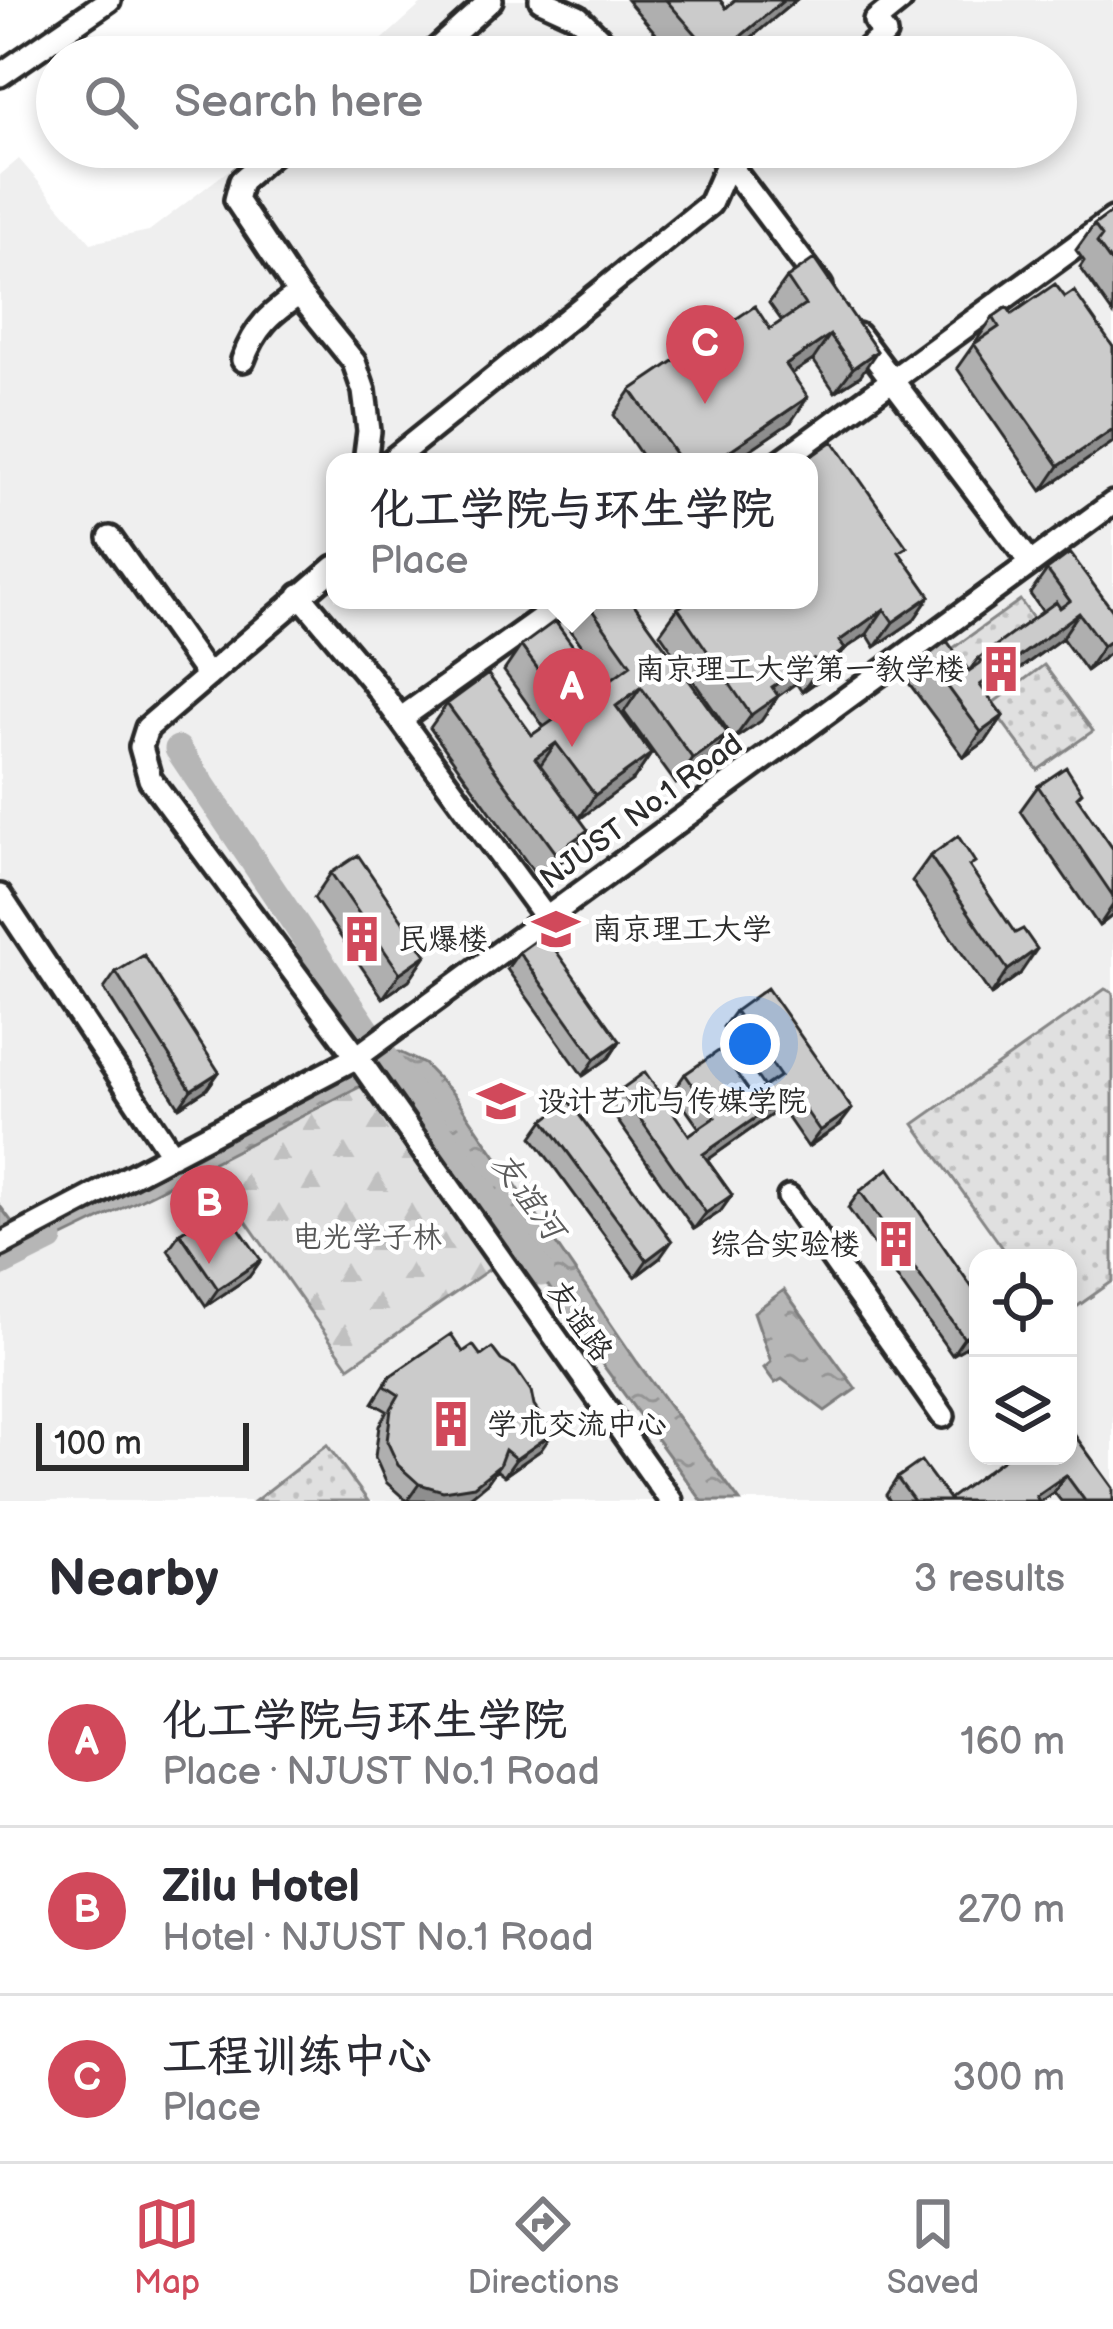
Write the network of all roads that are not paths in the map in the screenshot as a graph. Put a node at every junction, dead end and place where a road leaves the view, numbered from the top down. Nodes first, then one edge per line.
1 (110, 0) edge
2 (491, 0) edge
3 (541, 0) edge
4 (901, 0) edge
5 (57, 36) edge
6 (451, 36) edge
7 (597, 36) edge
8 (883, 36) edge
9 (36, 50) edge
10 (0, 75) edge
11 (256, 168) edge
12 (726, 168) edge
13 (732, 168) edge
14 (1113, 218) edge
15 (299, 294) junction
16 (243, 360) dead end
17 (892, 380) junction
18 (366, 453) edge
19 (401, 453) edge
20 (792, 453) edge
21 (1113, 503) edge
22 (110, 538) dead end
23 (1030, 562) junction
24 (326, 574) edge
25 (300, 595) junction
26 (555, 609) edge
27 (208, 676) junction
28 (400, 718) junction
29 (0, 896) edge
30 (546, 918) junction
31 (357, 1057) junction
32 (172, 1155) junction
33 (789, 1197) dead end
34 (0, 1245) edge
35 (943, 1416) dead end
36 (671, 1501) edge

1 - 5 street
2 - 6 street
3 - 7 street
4 - 8 street
9 - 10 street
11 - 15 street
12 - 19 street
13 - 17 street
14 - 17 street
15 - 16 street
15 - 18 street
17 - 20 street
17 - 23 street
21 - 23 street, NJUST No.1 Road
22 - 27 street
23 - 30 street, NJUST No.1 Road
24 - 25 street
25 - 27 street
25 - 28 street
26 - 28 street
27 - 31 street, 友谊路
28 - 30 street
29 - 32 street
30 - 31 street, NJUST No.1 Road
31 - 32 street, NJUST No.1 Road
31 - 36 street, 友谊路
32 - 34 street, NJUST No.1 Road
33 - 35 street

